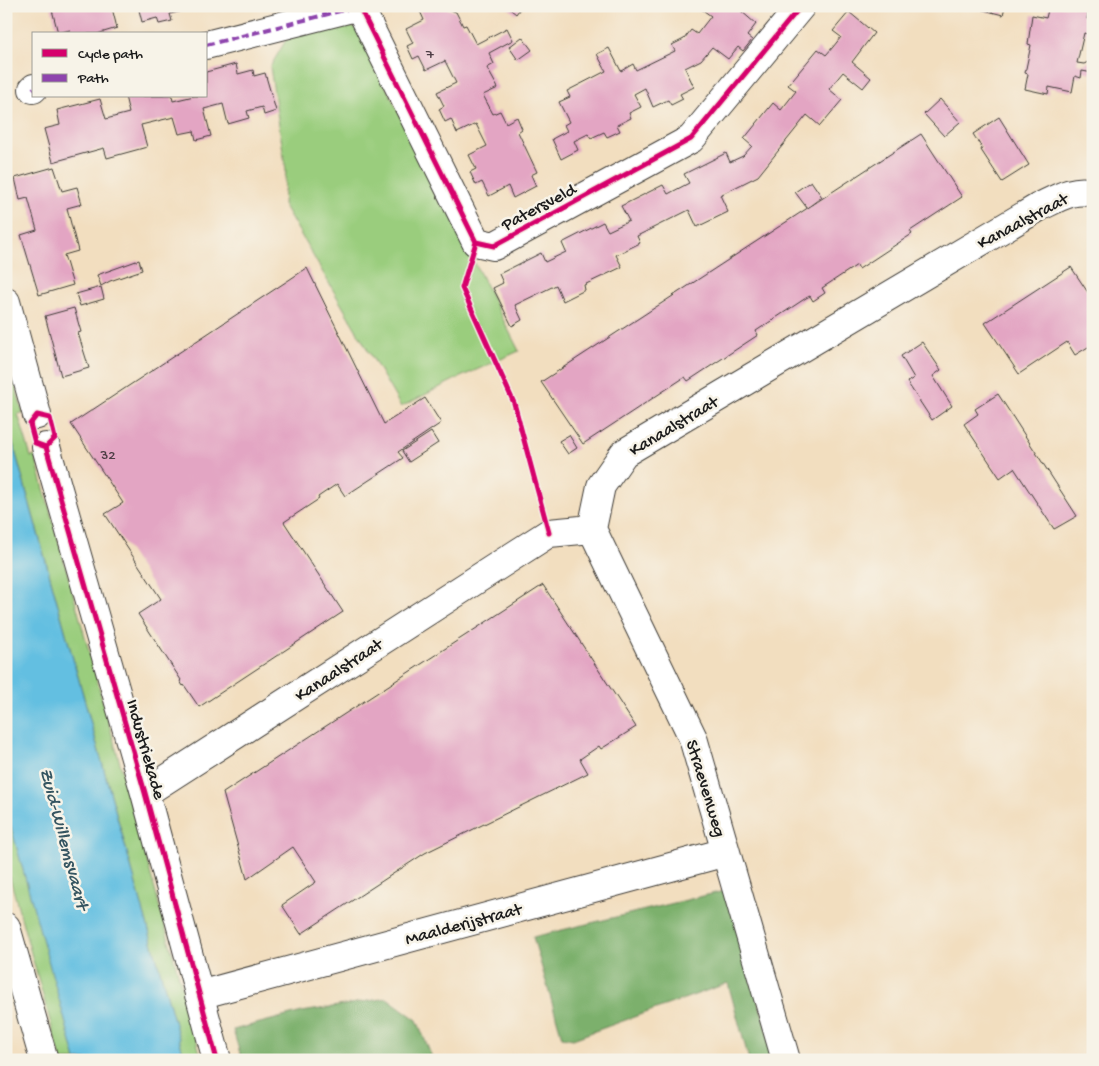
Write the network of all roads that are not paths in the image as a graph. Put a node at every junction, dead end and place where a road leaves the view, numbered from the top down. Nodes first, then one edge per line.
1 (359, 6) edge
2 (801, 6) edge
3 (208, 44) edge
4 (1093, 193) edge
5 (6, 302) edge
6 (37, 415) dead end
7 (46, 447) dead end
8 (592, 529) junction
9 (145, 792) junction
10 (726, 852) junction
11 (6, 927) edge
12 (199, 995) junction
13 (44, 1060) edge
14 (217, 1060) edge
15 (786, 1060) edge

1 - 2 street, Patersveld
1 - 3 street
4 - 8 street, Kanaalstraat
5 - 6 street
7 - 9 street, Industriekade
8 - 9 street, Kanaalstraat
8 - 10 street, Straevenweg
9 - 12 street, Industriekade
10 - 12 street, Maalderijstraat
10 - 15 street, Straevenweg
11 - 13 street
12 - 14 street, Industriekade

